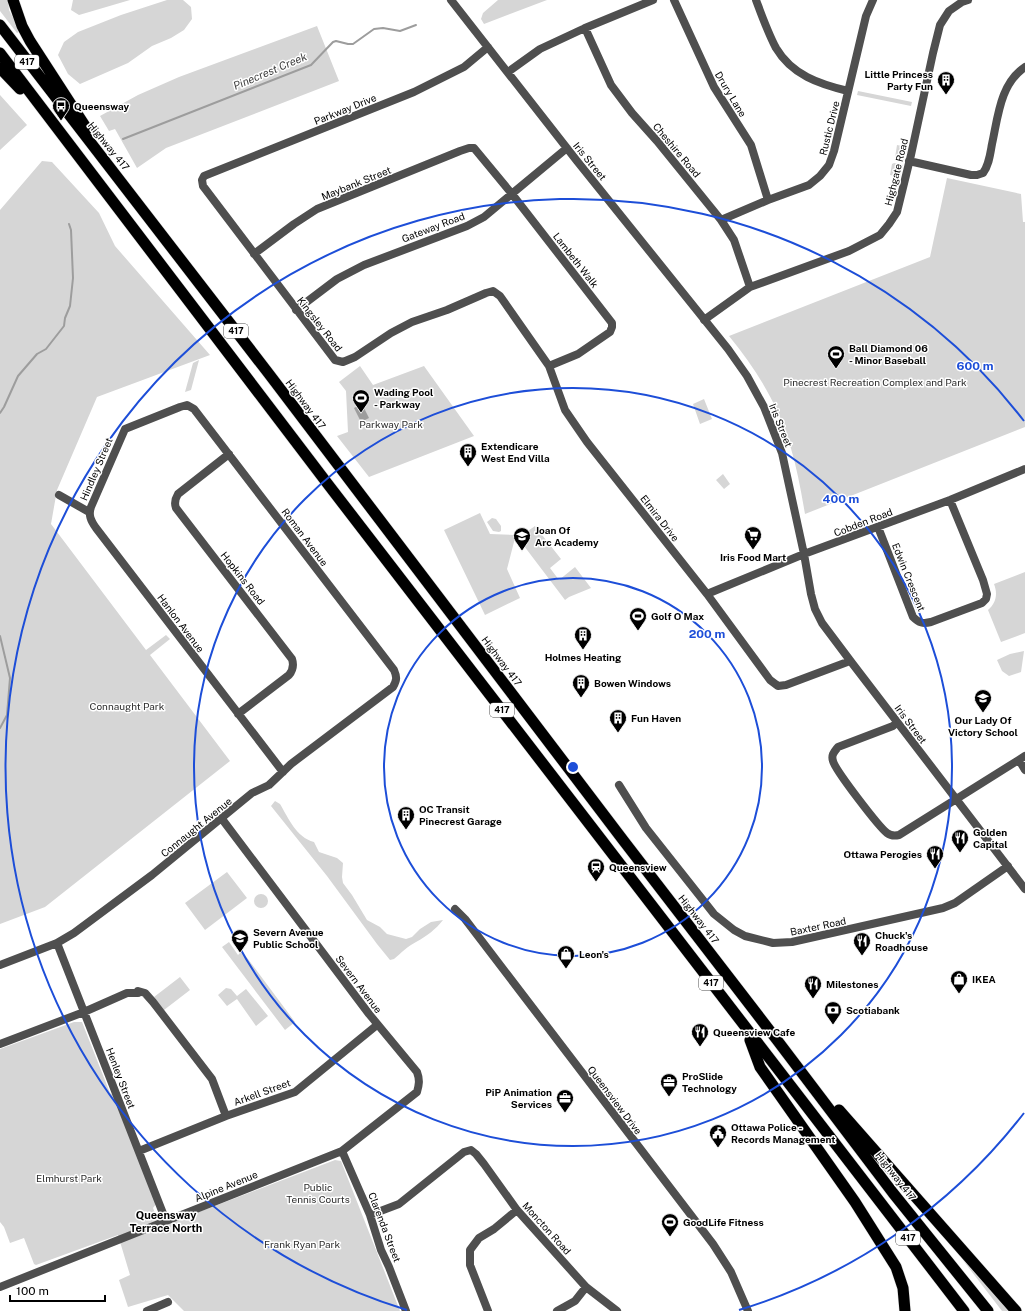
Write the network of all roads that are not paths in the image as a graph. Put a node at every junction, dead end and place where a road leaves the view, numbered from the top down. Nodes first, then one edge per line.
1 (13, 0) edge
2 (451, 0) edge
3 (653, 0) edge
4 (674, 0) edge
5 (756, 0) edge
6 (873, 0) edge
7 (968, 0) edge
8 (0, 25) edge
9 (586, 28) junction
10 (488, 47) junction
11 (0, 53) edge
12 (1025, 67) edge
13 (0, 68) edge
14 (508, 72) junction
15 (848, 90) junction
16 (59, 95) junction
17 (41, 108) junction
18 (474, 148) joint
19 (567, 148) junction
20 (910, 161) junction
21 (203, 177) joint
22 (512, 194) junction
23 (768, 200) junction
24 (721, 220) junction
25 (254, 254) junction
26 (750, 287) junction
27 (495, 292) joint
28 (296, 310) junction
29 (704, 320) junction
30 (549, 366) junction
31 (187, 405) joint
32 (229, 454) junction
33 (1023, 469) edge
34 (1025, 479) edge
35 (59, 495) dead end
36 (950, 500) junction
37 (89, 512) junction
38 (878, 527) junction
39 (804, 554) junction
40 (707, 594) junction
41 (850, 661) junction
42 (393, 687) joint
43 (238, 714) junction
44 (897, 722) junction
45 (1022, 758) edge
46 (1025, 770) edge
47 (283, 772) junction
48 (620, 785) dead end
49 (955, 799) junction
50 (222, 819) junction
51 (1008, 866) junction
52 (1025, 889) edge
53 (456, 909) dead end
54 (57, 943) junction
55 (0, 965) edge
56 (84, 1012) junction
57 (378, 1025) junction
58 (746, 1028) junction
59 (777, 1040) junction
60 (0, 1044) edge
61 (419, 1085) joint
62 (226, 1116) junction
63 (138, 1151) junction
64 (342, 1151) junction
65 (517, 1210) junction
66 (370, 1215) junction
67 (166, 1221) junction
68 (0, 1287) edge
69 (586, 1287) junction
70 (168, 1302) dead end
71 (147, 1311) edge
72 (406, 1311) edge
73 (488, 1311) edge
74 (557, 1311) edge
75 (618, 1311) edge
76 (748, 1311) edge
77 (905, 1311) edge
78 (964, 1311) edge
79 (988, 1311) edge
80 (1016, 1311) edge

1 - 16 highway
2 - 10 street, Iris Street
3 - 9 street
4 - 23 street, Drury Lane
5 - 15 street
6 - 15 street, Rustic Drive
7 - 20 street, Highgate Road
8 - 16 highway, 417
9 - 14 street
9 - 24 street, Cheshire Road
10 - 14 street, Iris Street
10 - 21 street, Parkway Drive
11 - 17 highway, 417
12 - 20 street
13 - 17 highway
14 - 19 street, Iris Street
15 - 23 street, Rustic Drive
16 - 59 highway, Highway 417 / 417
17 - 58 highway, 417
18 - 22 street, Lambeth Walk
18 - 25 street, Maybank Street
19 - 22 street, Gateway Road
19 - 29 street, Iris Street
20 - 26 street, Highgate Road
21 - 25 street, Kingsley Road
22 - 28 street, Gateway Road
22 - 30 street, Lambeth Walk
23 - 24 street, Rustic Drive
24 - 26 street, Cheshire Road
25 - 28 street, Kingsley Road
26 - 29 street, Highgate Road
27 - 28 street, Kingsley Road
27 - 30 street, Elmira Drive
29 - 39 street, Iris Street
30 - 40 street, Elmira Drive
31 - 32 street, Roman Avenue
31 - 37 street, Hindley Street
32 - 42 street, Roman Avenue
32 - 43 street, Hopkins Road
33 - 34 street
33 - 36 street, Cobden Road
35 - 37 street
36 - 38 street, Cobden Road
36 - 38 street, Edwin Crescent
37 - 43 street, Hanlon Avenue
38 - 39 street, Cobden Road
39 - 40 street, Cobden Road
39 - 41 street, Iris Street
40 - 41 street, Elmira Drive
41 - 44 street, Iris Street
42 - 47 street, Connaught Avenue
43 - 47 street, Hanlon Avenue
44 - 49 street, Iris Street
44 - 49 street
45 - 46 street
45 - 49 street
47 - 50 street, Connaught Avenue
48 - 51 street, Baxter Road
49 - 51 street, Iris Street
50 - 54 street, Connaught Avenue
50 - 57 street, Severn Avenue
51 - 52 street, Iris Street
53 - 76 street, Queensview Drive
54 - 55 street, Connaught Avenue
54 - 56 street, Henley Street
56 - 60 street
56 - 62 street
56 - 63 street, Henley Street
57 - 61 street, Severn Avenue
57 - 62 street, Arkell Street
58 - 77 highway
58 - 78 highway, 417
59 - 79 highway, Highway 417 / 417
59 - 80 highway
61 - 64 street, Alpine Avenue
62 - 63 street, Arkell Street
63 - 67 street, Henley Street
64 - 66 street, Clarenda Street
64 - 67 street, Alpine Avenue
65 - 66 street, Moncton Road
65 - 69 street, Moncton Road
65 - 73 street
66 - 72 street, Clarenda Street
67 - 68 street, Alpine Avenue
69 - 74 street
69 - 75 street, Moncton Road
70 - 71 street

